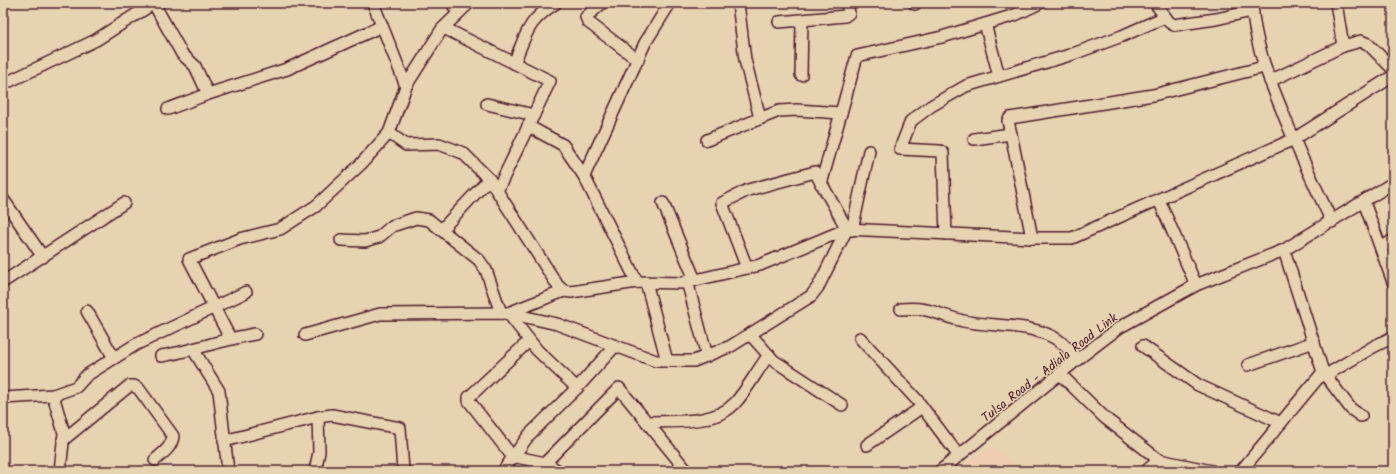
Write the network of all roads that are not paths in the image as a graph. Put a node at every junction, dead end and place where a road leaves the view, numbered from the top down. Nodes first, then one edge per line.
1 (154, 3) edge
2 (373, 3) edge
3 (452, 3) edge
4 (469, 3) edge
5 (556, 3) edge
6 (602, 3) edge
7 (670, 3) edge
8 (738, 3) edge
9 (847, 3) edge
10 (1040, 3) edge
11 (1155, 3) edge
12 (1336, 3) edge
13 (1252, 7) edge
14 (458, 13) junction
15 (1165, 17) junction
16 (802, 20) junction
17 (779, 22) dead end
18 (985, 24) junction
19 (382, 26) junction
20 (444, 28) junction
21 (1343, 46) junction
22 (638, 60) junction
23 (514, 63) junction
24 (1264, 67) junction
25 (1393, 69) edge
26 (801, 75) dead end
27 (999, 76) junction
28 (1393, 76) edge
29 (3, 78) edge
30 (1270, 81) junction
31 (406, 86) junction
32 (208, 94) junction
33 (487, 104) dead end
34 (168, 109) dead end
35 (841, 113) junction
36 (534, 115) junction
37 (760, 118) junction
38 (528, 126) junction
39 (389, 133) junction
40 (1010, 134) junction
41 (974, 139) dead end
42 (707, 140) dead end
43 (1294, 140) junction
44 (869, 151) dead end
45 (584, 176) junction
46 (489, 179) junction
47 (1393, 183) edge
48 (821, 184) junction
49 (497, 191) junction
50 (3, 199) edge
51 (1159, 200) junction
52 (1364, 202) junction
53 (124, 203) dead end
54 (663, 203) dead end
55 (1332, 222) junction
56 (849, 229) junction
57 (441, 230) junction
58 (946, 234) junction
59 (1032, 238) junction
60 (342, 240) dead end
61 (1393, 240) edge
62 (1381, 248) junction
63 (1284, 250) junction
64 (43, 257) junction
65 (747, 268) junction
66 (691, 281) junction
67 (3, 282) edge
68 (642, 282) junction
69 (1393, 282) edge
70 (1196, 285) junction
71 (564, 291) junction
72 (246, 292) dead end
73 (214, 306) junction
74 (901, 308) dead end
75 (87, 311) dead end
76 (505, 313) junction
77 (255, 334) dead end
78 (750, 334) junction
79 (305, 336) dead end
80 (1393, 337) edge
81 (230, 338) junction
82 (860, 338) dead end
83 (529, 341) junction
84 (1314, 342) junction
85 (615, 346) junction
86 (1143, 346) dead end
87 (196, 354) dead end
88 (769, 355) junction
89 (161, 356) dead end
90 (707, 356) junction
91 (114, 358) junction
92 (1078, 359) junction
93 (667, 361) junction
94 (1248, 365) dead end
95 (1325, 374) junction
96 (1060, 375) junction
97 (577, 388) junction
98 (53, 395) junction
99 (3, 398) edge
100 (842, 406) dead end
101 (922, 407) junction
102 (1361, 416) dead end
103 (318, 417) junction
104 (646, 422) junction
105 (1281, 423) junction
106 (63, 440) junction
107 (224, 441) junction
108 (867, 445) dead end
109 (512, 456) junction
110 (959, 456) junction
111 (155, 460) dead end
112 (1159, 460) junction
113 (545, 463) junction
114 (60, 471) edge
115 (228, 471) edge
116 (315, 471) edge
117 (403, 471) edge
118 (503, 471) edge
119 (559, 471) edge
120 (686, 471) edge
121 (940, 471) edge
122 (1146, 471) edge
123 (1212, 471) edge
124 (1241, 471) edge

1 - 29 street
1 - 32 street
2 - 19 street
3 - 14 street
4 - 14 street
5 - 23 street
6 - 22 street
7 - 22 street
8 - 37 street
9 - 16 street
10 - 18 street
11 - 15 street
12 - 21 street
13 - 15 street
13 - 24 street
14 - 20 street
15 - 27 street
16 - 17 street
16 - 26 street
18 - 27 street
18 - 35 street
19 - 31 street
19 - 32 street
20 - 23 street
20 - 31 street
21 - 25 street
21 - 30 street
22 - 45 street
23 - 36 street
24 - 30 street
24 - 40 street
27 - 58 street
28 - 43 street
30 - 43 street
31 - 39 street
32 - 34 street
33 - 36 street
35 - 37 street
35 - 48 street
36 - 38 street
37 - 42 street
38 - 45 street
38 - 49 street
39 - 46 street
39 - 73 street
40 - 41 street
40 - 59 street
43 - 51 street
43 - 55 street
44 - 56 street
45 - 68 street
46 - 49 street
46 - 57 street
47 - 52 street, Tulsa Road - Adiala Road Link
48 - 56 street
48 - 65 street
49 - 71 street
50 - 64 street
51 - 59 street
51 - 70 street
52 - 55 street, Tulsa Road - Adiala Road Link
52 - 62 street
53 - 64 street
54 - 66 street
55 - 63 street, Tulsa Road - Adiala Road Link
56 - 58 street
56 - 65 street
56 - 78 street
57 - 60 street
57 - 76 street
58 - 59 street
61 - 62 street
62 - 69 street
63 - 70 street, Tulsa Road - Adiala Road Link
63 - 84 street
64 - 67 street
65 - 66 street
66 - 68 street
66 - 90 street
68 - 71 street
68 - 93 street
70 - 92 street, Tulsa Road - Adiala Road Link
71 - 76 street
72 - 73 street
73 - 81 street
73 - 91 street
74 - 92 street
75 - 91 street
76 - 79 street
76 - 83 street
76 - 85 street
77 - 81 street
78 - 88 street
78 - 90 street
80 - 95 street
81 - 89 street
82 - 101 street
83 - 97 street
83 - 109 street
84 - 94 street
84 - 95 street
85 - 93 street
85 - 97 street
86 - 105 street
87 - 107 street
88 - 100 street
88 - 104 street
90 - 93 street
91 - 98 street
92 - 96 street, Tulsa Road - Adiala Road Link
95 - 102 street
95 - 105 street
96 - 110 street, Tulsa Road - Adiala Road Link
96 - 112 street
97 - 109 street
98 - 99 street
98 - 106 street
101 - 108 street
101 - 110 street
103 - 107 street
103 - 116 street
103 - 117 street
104 - 113 street
104 - 120 street
105 - 124 street
106 - 111 street
106 - 114 street
107 - 115 street
109 - 113 street
109 - 118 street
110 - 121 street, Tulsa Road - Adiala Road Link
112 - 122 street
112 - 123 street
113 - 119 street

